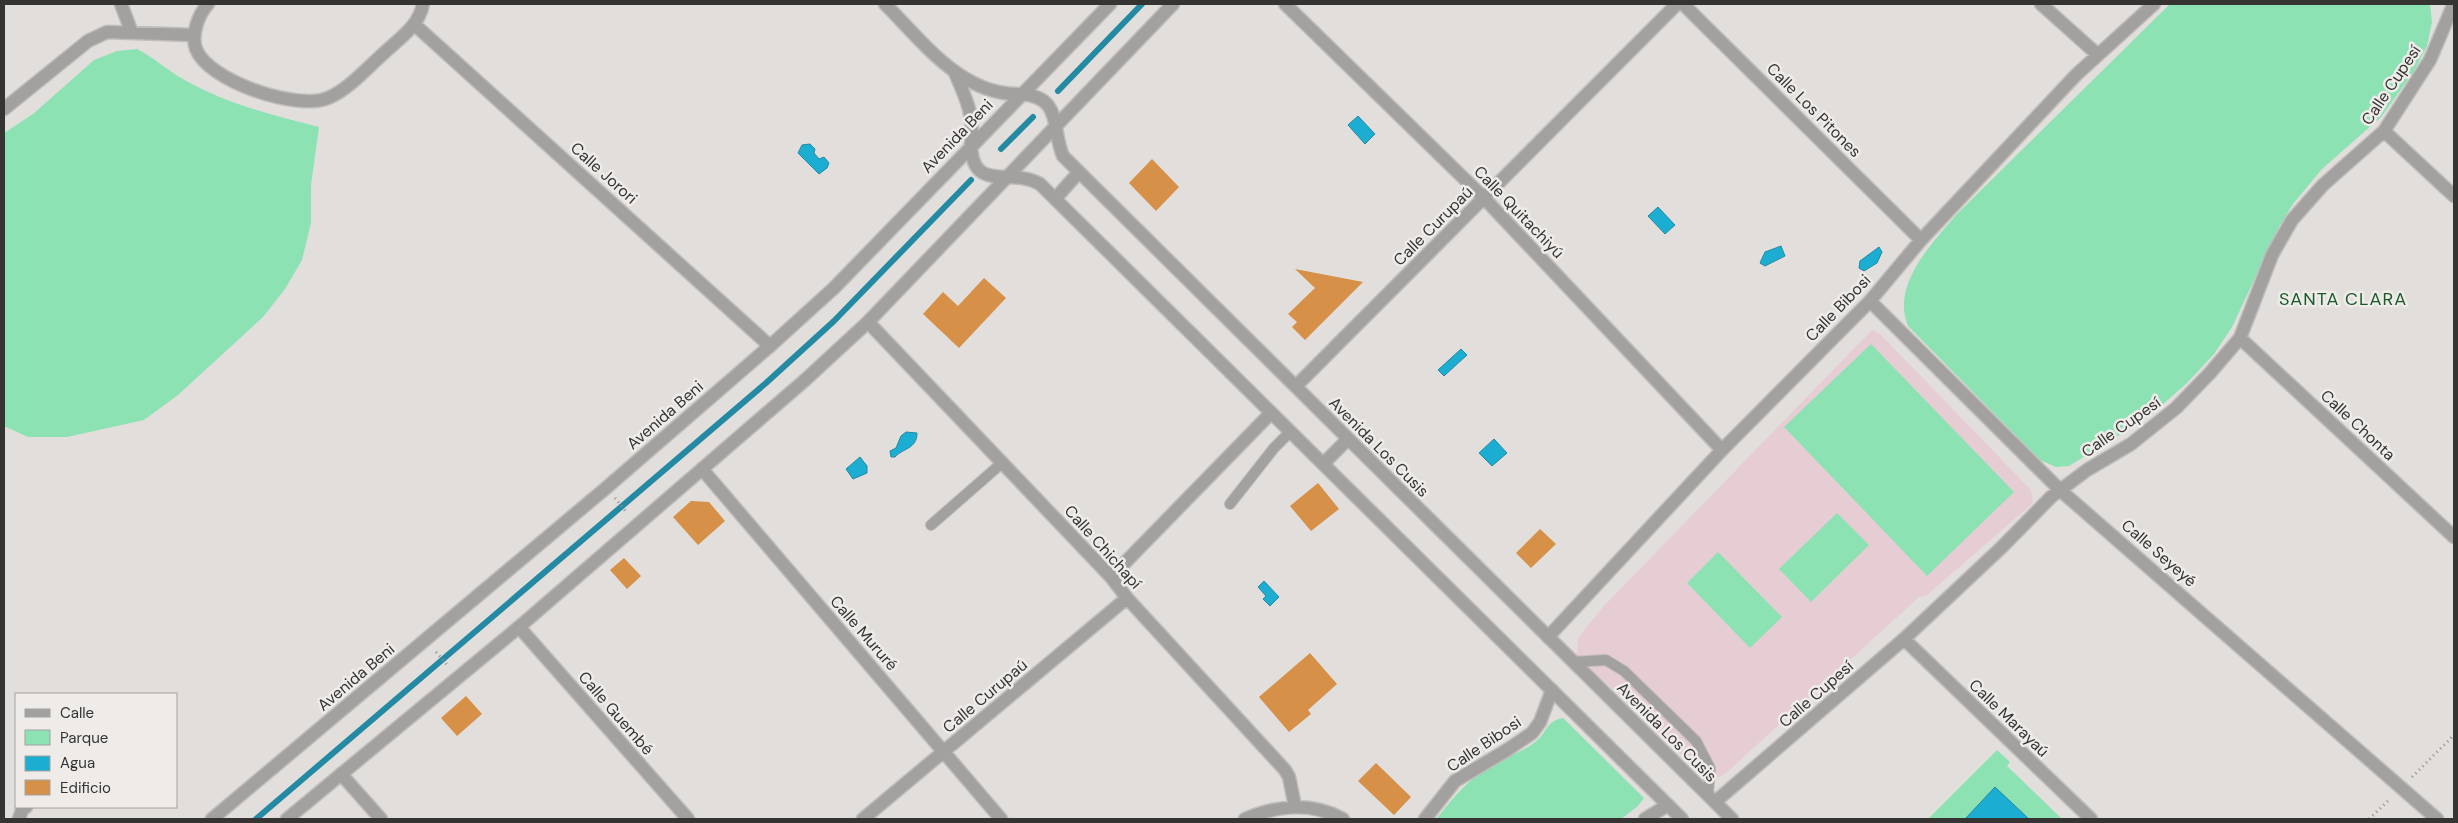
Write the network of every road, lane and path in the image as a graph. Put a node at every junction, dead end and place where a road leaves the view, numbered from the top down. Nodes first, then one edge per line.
1 (121, 4) edge
2 (208, 4) edge
3 (424, 4) edge
4 (885, 4) edge
5 (1110, 4) edge
6 (1173, 4) edge
7 (1286, 4) edge
8 (1677, 4) edge
9 (1683, 4) edge
10 (2041, 4) edge
11 (2154, 4) edge
12 (2451, 7) edge
13 (414, 25) junction
14 (132, 33) junction
15 (193, 35) junction
16 (2098, 55) junction
17 (955, 73) junction
18 (1021, 94) junction
19 (4, 109) edge
20 (1056, 124) junction
21 (2384, 131) junction
22 (971, 144) junction
23 (1079, 172) junction
24 (1004, 178) junction
25 (2454, 196) edge
26 (1484, 198) junction
27 (1055, 199) junction
28 (1921, 240) junction
29 (1870, 301) junction
30 (868, 322) junction
31 (2240, 338) junction
32 (770, 346) junction
33 (1296, 386) junction
34 (1271, 413) junction
35 (1290, 432) junction
36 (1348, 439) junction
37 (1722, 450) junction
38 (1002, 463) junction
39 (1323, 464) junction
40 (702, 469) junction
41 (2060, 490) junction
42 (612, 495) dead end
43 (1230, 504) dead end
44 (628, 514) dead end
45 (931, 525) dead end
46 (2454, 537) edge
47 (1110, 577) junction
48 (1127, 598) junction
49 (519, 627) junction
50 (1548, 637) junction
51 (1904, 639) junction
52 (432, 647) dead end
53 (1573, 662) junction
54 (449, 667) dead end
55 (1552, 690) junction
56 (944, 751) junction
57 (341, 774) junction
58 (1712, 799) junction
59 (1668, 805) junction
60 (1295, 806) junction
61 (25, 808) edge
62 (20, 819) edge
63 (212, 819) edge
64 (287, 819) edge
65 (381, 819) edge
66 (688, 819) edge
67 (863, 819) edge
68 (1001, 819) edge
69 (1245, 819) edge
70 (1343, 819) edge
71 (1426, 819) edge
72 (1645, 819) edge
73 (1682, 819) edge
74 (1732, 819) edge
75 (2091, 819) edge
76 (2437, 819) edge

1 - 14 street
2 - 15 street
3 - 13 street
4 - 17 street
5 - 18 street, Avenida Beni
6 - 20 street
7 - 26 street, Calle Quitachiyú
8 - 26 street, Calle Curupaú
9 - 28 street, Calle Los Pitones
10 - 16 street
11 - 16 street, Calle Bibosi
12 - 21 street, Calle Cupesí
13 - 15 street
13 - 32 street, Calle Jorori
14 - 15 street
14 - 19 street
16 - 28 street, Calle Bibosi
17 - 18 street, Avenida Los Cusis
17 - 22 street
18 - 20 street, Avenida Los Cusis
18 - 22 street, Avenida Beni
20 - 23 street, Avenida Los Cusis
20 - 24 street
21 - 25 street
21 - 31 street, Calle Cupesí
22 - 24 street
22 - 32 street, Avenida Beni
23 - 27 street
23 - 33 street, Avenida Los Cusis
24 - 27 street
24 - 30 street
26 - 33 street, Calle Curupaú
26 - 37 street, Calle Quitachiyú
27 - 34 street
28 - 29 street, Calle Bibosi
29 - 37 street, Calle Bibosi
29 - 41 street, Calle Seyeyé
30 - 38 street, Calle Chichapí
30 - 40 street
31 - 41 street, Calle Cupesí
31 - 46 street, Calle Chonta
32 - 63 street, Avenida Beni
33 - 36 street, Avenida Los Cusis
34 - 35 street
34 - 47 street
35 - 39 street
35 - 43 lane
36 - 39 street
36 - 50 street, Avenida Los Cusis
37 - 50 street, Calle Bibosi
38 - 45 lane
38 - 47 street, Calle Chichapí
39 - 55 street
40 - 49 street
40 - 56 street, Calle Mururé
41 - 51 street, Calle Cupesí
41 - 76 street, Calle Seyeyé
42 - 44 path
47 - 48 street, Calle Chichapí
48 - 56 street, Calle Curupaú
48 - 60 street, Calle Chichapí
49 - 57 street
49 - 66 street, Calle Guembé
50 - 53 street, Avenida Los Cusis
51 - 58 street, Calle Cupesí
51 - 75 street, Calle Marayaú
52 - 54 path
53 - 58 street, Avenida Los Cusis
53 - 58 lane
55 - 59 street
55 - 71 street, Calle Bibosi
56 - 67 street, Calle Curupaú
56 - 68 street, Calle Mururé
57 - 64 street
57 - 65 street
58 - 74 street, Avenida Los Cusis
59 - 72 street
59 - 73 street
60 - 69 street
60 - 70 street
61 - 62 street

